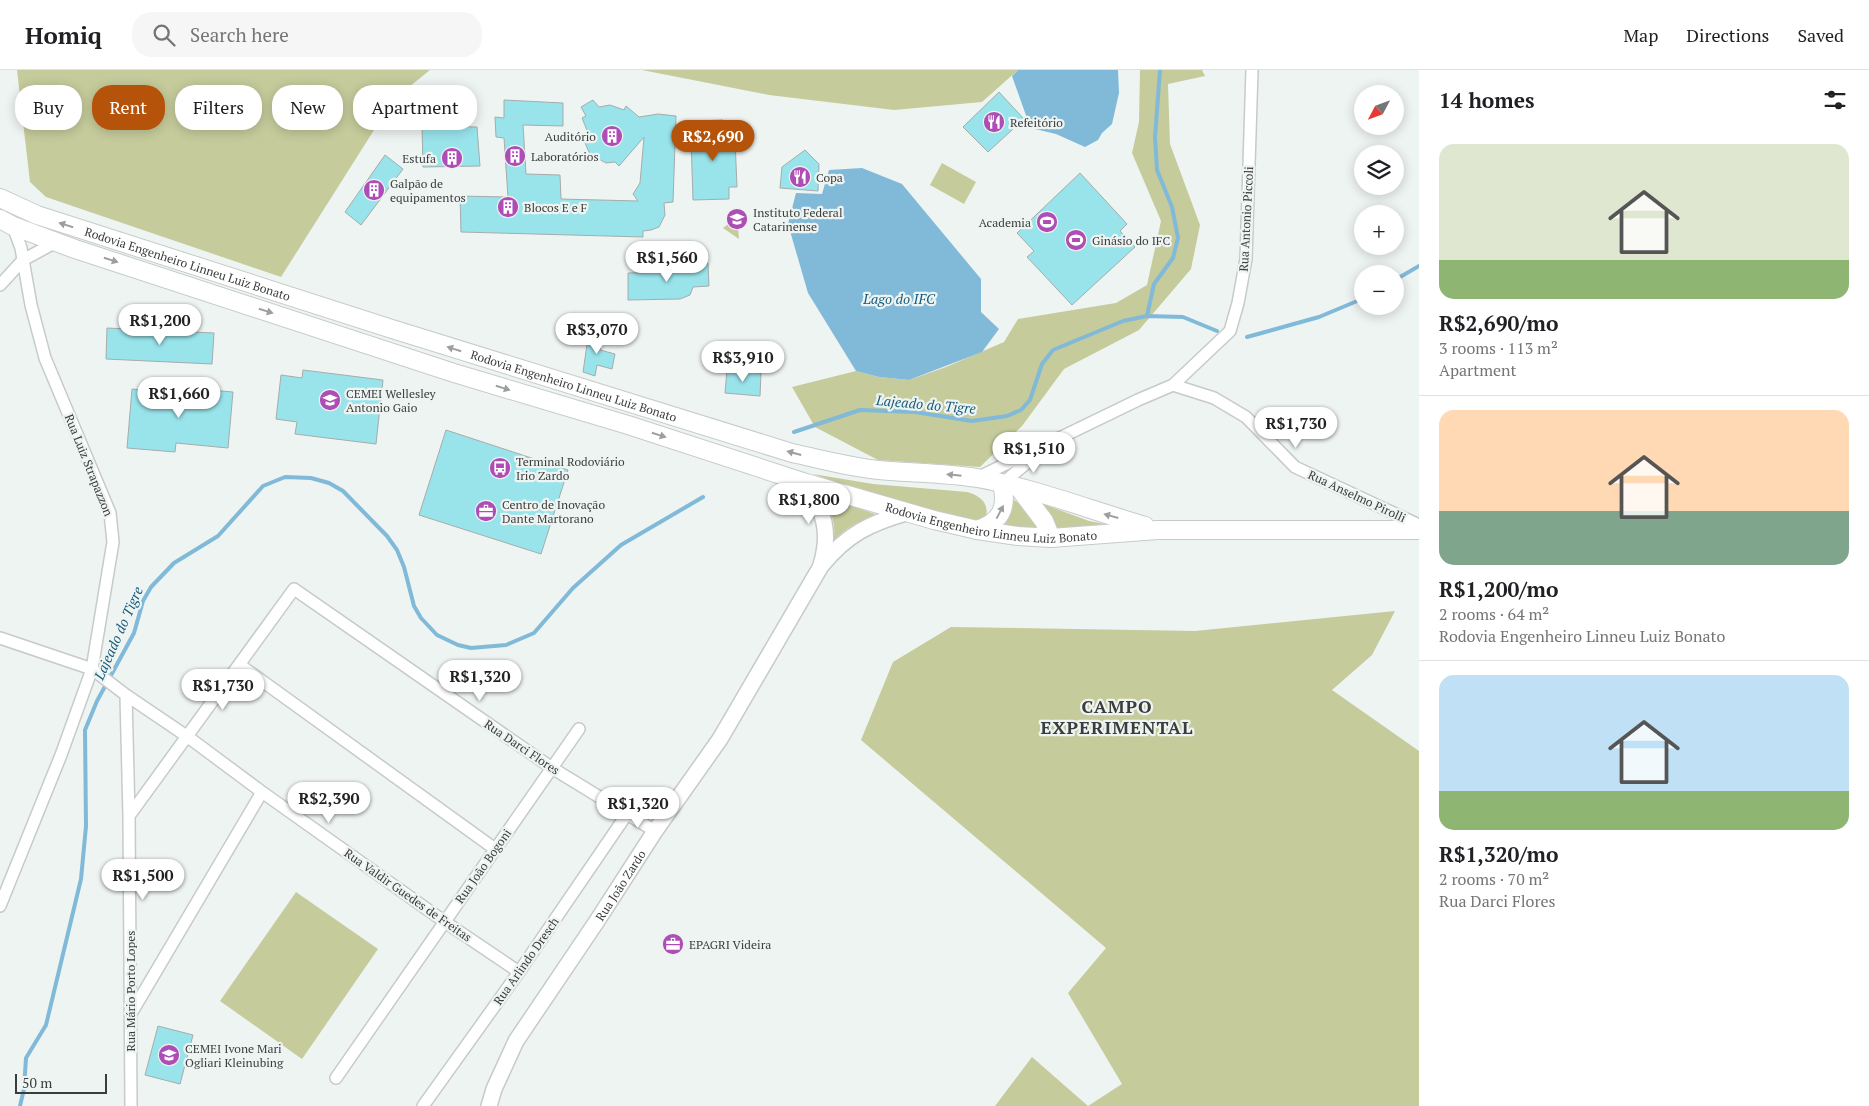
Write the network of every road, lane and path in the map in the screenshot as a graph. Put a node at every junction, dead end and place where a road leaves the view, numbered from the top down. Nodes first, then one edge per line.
1 (1252, 70) edge
2 (0, 198) edge
3 (7, 222) edge
4 (56, 242) junction
5 (23, 260) junction
6 (0, 285) edge
7 (1173, 386) junction
8 (1049, 444) junction
9 (977, 478) junction
10 (806, 483) junction
11 (1010, 486) junction
12 (909, 512) junction
13 (1419, 525) edge
14 (977, 530) junction
15 (1158, 530) junction
16 (1419, 530) edge
17 (1051, 538) junction
18 (821, 566) junction
19 (0, 638) edge
20 (240, 665) junction
21 (97, 673) junction
22 (123, 692) junction
23 (579, 729) dead end
24 (188, 737) junction
25 (552, 768) junction
26 (262, 792) junction
27 (627, 814) junction
28 (129, 816) junction
29 (655, 831) junction
30 (496, 849) junction
31 (0, 906) edge
32 (445, 922) junction
33 (519, 972) junction
34 (131, 1014) junction
35 (336, 1078) dead end
36 (131, 1106) edge
37 (424, 1106) edge
38 (489, 1106) edge

1 - 7 street, Rua Antonio Piccoli
9 -> 2 main road, Rodovia Engenheiro Linneu Luiz Bonato
3 - 4 main road, Rodovia Engenheiro Linneu Luiz Bonato
3 - 5 street, Rua Luiz Strapazzon
4 - 5 street
4 -> 10 main road, Rodovia Engenheiro Linneu Luiz Bonato
5 - 6 street
5 - 21 street, Rua Luiz Strapazzon
7 - 8 street, Rua Antonio Piccoli
7 - 13 street, Rua Anselmo Pirolli
8 - 9 street
8 - 11 street
9 - 11 main road, Rodovia Engenheiro Linneu Luiz Bonato
10 - 12 main road, Rodovia Engenheiro Linneu Luiz Bonato
10 - 18 main road, Rua João Zardo
14 -> 11 main road
15 -> 11 main road, Rodovia Engenheiro Linneu Luiz Bonato
11 - 17 main road
12 - 14 main road, Rodovia Engenheiro Linneu Luiz Bonato
12 - 18 main road, Rua João Zardo
14 - 17 main road, Rodovia Engenheiro Linneu Luiz Bonato
15 - 16 main road, Rodovia Engenheiro Linneu Luiz Bonato
15 - 17 main road, Rodovia Engenheiro Linneu Luiz Bonato
18 - 29 main road, Rua João Zardo
19 - 21 street, Rua Valdir Guedes de Freitas
20 - 24 street
20 - 25 street, Rua Darci Flores
20 - 30 street
21 - 22 street, Rua Valdir Guedes de Freitas
21 - 31 street, Rua Luiz Strapazzon
22 - 24 street, Rua Valdir Guedes de Freitas
22 - 28 street, Rua Mário Porto Lopes
23 - 25 street, Rua João Bogoni
24 - 26 street, Rua Valdir Guedes de Freitas
24 - 28 street
25 - 27 street, Rua Darci Flores
25 - 30 street, Rua João Bogoni
26 - 32 street, Rua Valdir Guedes de Freitas
26 - 34 street
27 - 29 street, Rua Darci Flores
27 - 33 street, Rua Arlindo Dresch
28 - 34 street, Rua Mário Porto Lopes
29 - 38 main road, Rua João Zardo
30 - 32 street, Rua João Bogoni
32 - 33 street, Rua Valdir Guedes de Freitas
32 - 35 street, Rua João Bogoni
33 - 37 street, Rua Arlindo Dresch
34 - 36 street, Rua Mário Porto Lopes

